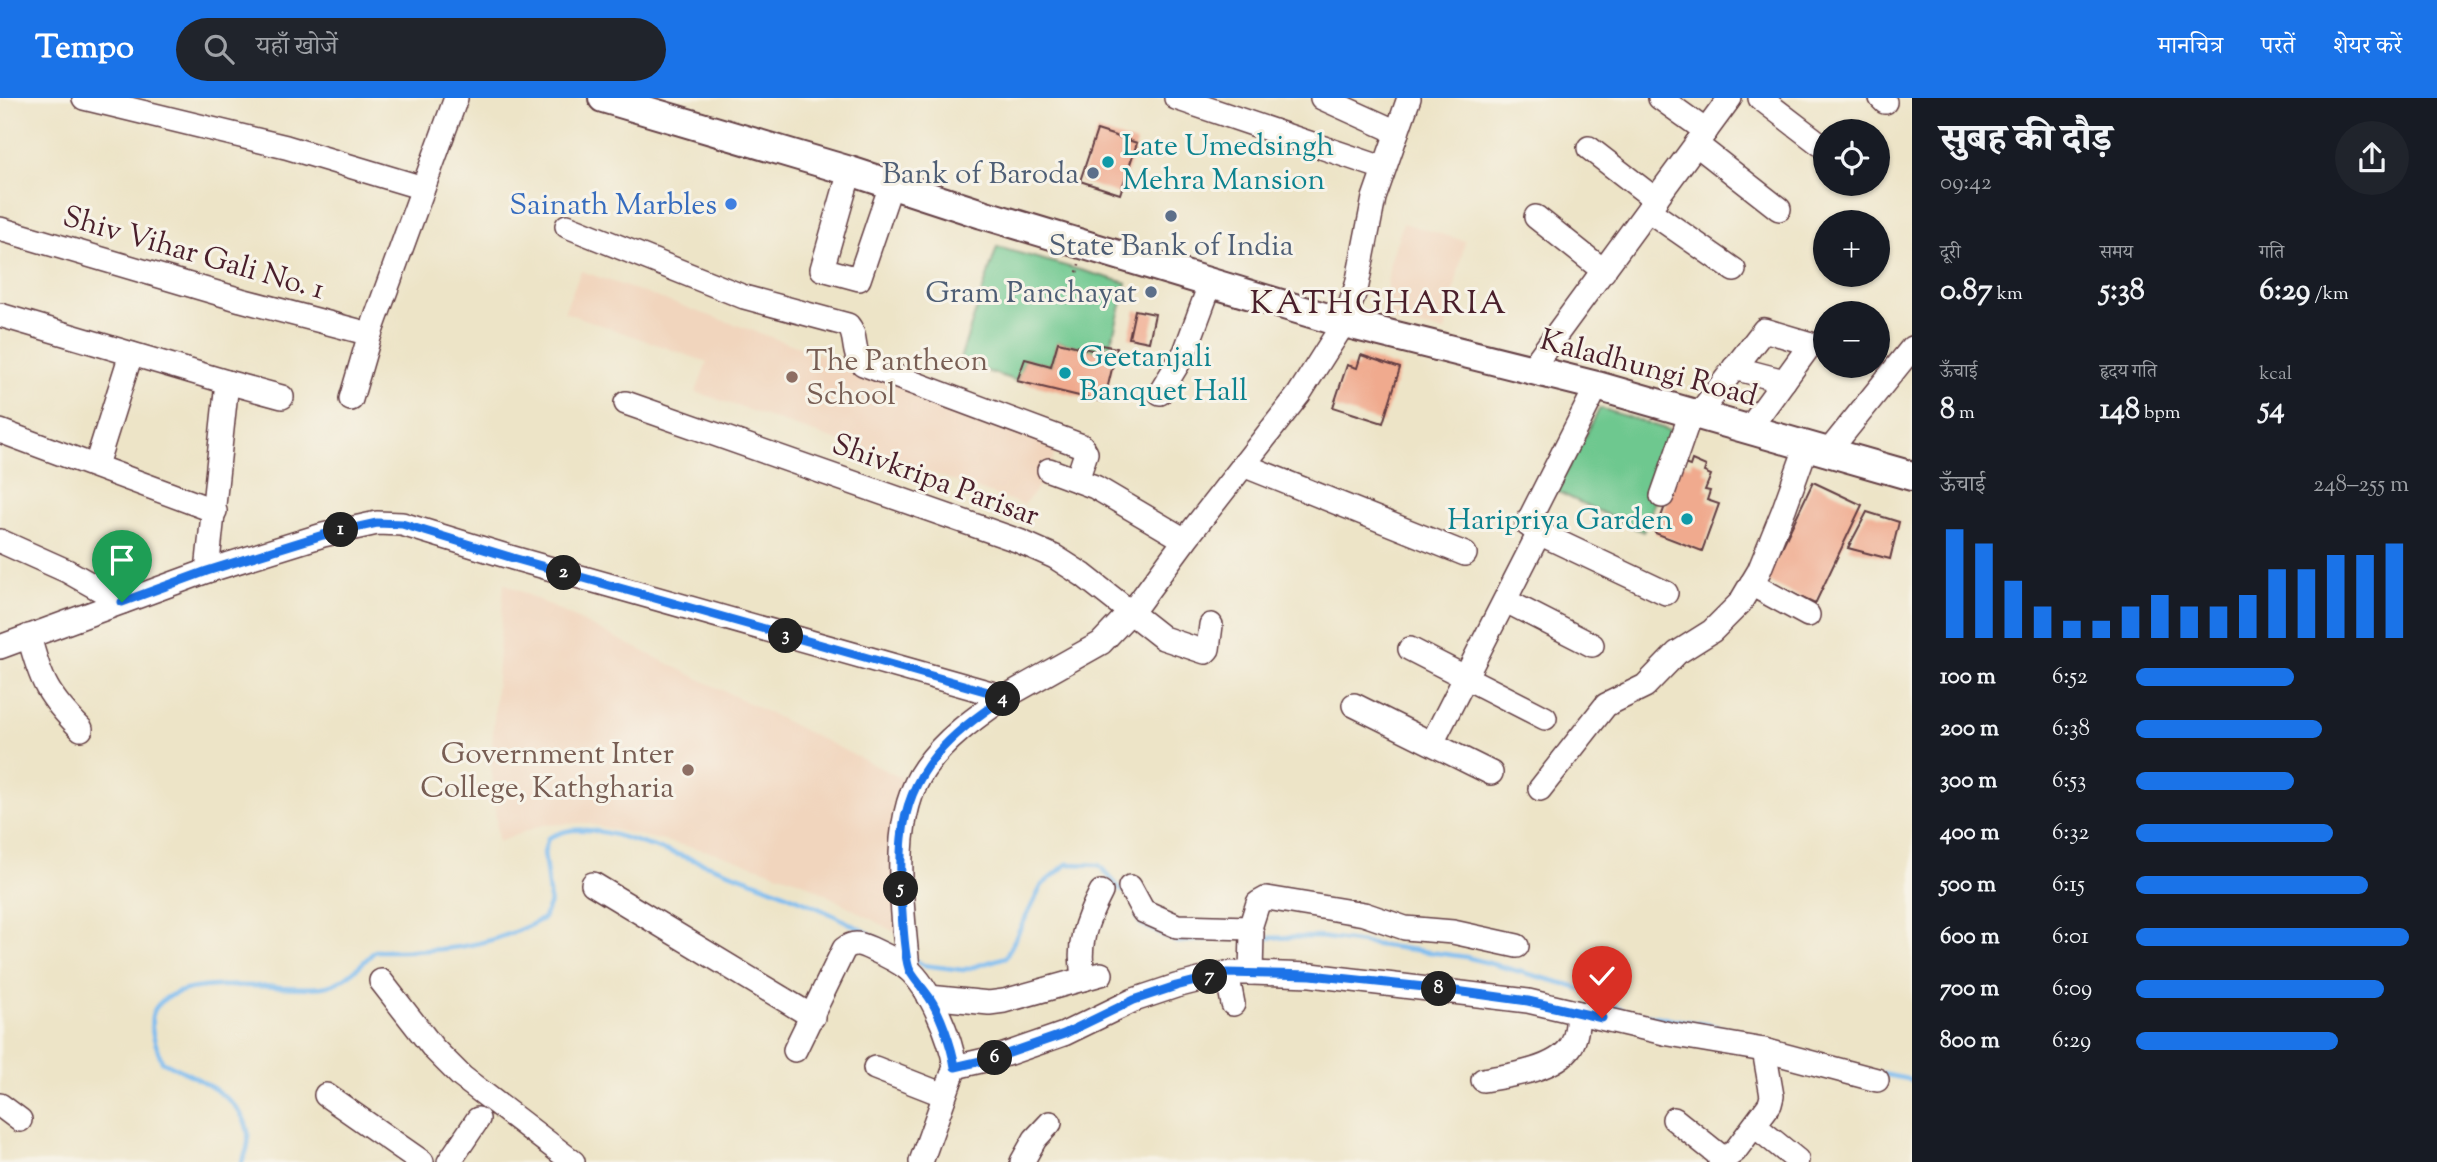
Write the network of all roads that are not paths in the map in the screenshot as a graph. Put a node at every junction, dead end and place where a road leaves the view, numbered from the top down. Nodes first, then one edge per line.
1 (84, 98) edge
2 (456, 98) edge
3 (603, 98) edge
4 (1176, 98) edge
5 (1322, 98) edge
6 (1409, 98) edge
7 (1660, 98) edge
8 (1730, 98) edge
9 (1760, 98) edge
10 (1397, 132) junction
11 (1701, 137) junction
12 (1813, 139) edge
13 (1589, 148) dead end
14 (1383, 167) junction
15 (850, 171) junction
16 (891, 185) junction
17 (423, 188) junction
18 (1652, 205) junction
19 (1779, 209) dead end
20 (1536, 217) dead end
21 (567, 226) dead end
22 (0, 229) edge
23 (1734, 270) dead end
24 (1604, 271) junction
25 (1211, 282) junction
26 (0, 315) edge
27 (1344, 323) junction
28 (370, 334) junction
29 (1912, 348) edge
30 (131, 354) junction
31 (1734, 368) junction
32 (1531, 369) junction
33 (1784, 381) junction
34 (226, 383) junction
35 (1597, 386) junction
36 (1160, 393) dead end
37 (282, 397) dead end
38 (351, 399) dead end
39 (626, 403) dead end
40 (1695, 414) junction
41 (1749, 429) junction
42 (0, 431) edge
43 (1818, 448) junction
44 (96, 466) junction
45 (1243, 466) junction
46 (1049, 470) dead end
47 (1912, 476) edge
48 (1077, 480) junction
49 (1662, 496) dead end
50 (215, 511) junction
51 (1539, 533) junction
52 (1185, 540) junction
53 (0, 541) edge
54 (1465, 554) dead end
55 (207, 571) junction
56 (1751, 584) junction
57 (1666, 593) dead end
58 (1506, 601) junction
59 (122, 602) junction
60 (1130, 613) junction
61 (1808, 615) dead end
62 (1211, 625) dead end
63 (29, 636) junction
64 (1592, 645) dead end
65 (0, 647) edge
66 (1410, 649) dead end
67 (1466, 676) junction
68 (1006, 697) junction
69 (1354, 705) dead end
70 (1545, 718) dead end
71 (81, 729) dead end
72 (1432, 743) junction
73 (1491, 773) dead end
74 (1540, 789) dead end
75 (593, 884) dead end
76 (1130, 887) dead end
77 (1101, 892) dead end
78 (1251, 936) junction
79 (1517, 946) dead end
80 (908, 969) junction
81 (1227, 973) junction
82 (1251, 973) junction
83 (381, 981) dead end
84 (929, 997) junction
85 (1233, 1004) dead end
86 (1578, 1013) junction
87 (813, 1017) junction
88 (795, 1050) dead end
89 (1764, 1050) junction
90 (955, 1067) junction
91 (875, 1068) dead end
92 (1483, 1080) dead end
93 (1877, 1080) dead end
94 (326, 1095) dead end
95 (944, 1095) junction
96 (0, 1105) edge
97 (478, 1119) dead end
98 (1674, 1119) dead end
99 (20, 1120) dead end
100 (1050, 1123) dead end
101 (1755, 1126) junction
102 (928, 1160) edge
103 (1797, 1160) dead end
104 (1722, 1161) edge
105 (422, 1162) edge
106 (449, 1162) edge
107 (573, 1162) edge
108 (1022, 1162) edge

1 - 17 street
2 - 17 street
3 - 15 main road, Kaladhungi Road
4 - 14 street
5 - 10 street
6 - 10 street
7 - 11 street
8 - 11 street
9 - 12 street
10 - 14 street
11 - 18 street
11 - 19 street
13 - 18 street
14 - 27 street
15 - 16 main road, Kaladhungi Road
15 - 16 street
16 - 25 main road, Kaladhungi Road
17 - 28 street
18 - 23 street
18 - 24 street
20 - 24 street
21 - 48 street
22 - 28 street, Shiv Vihar Gali No. 1
24 - 32 street
25 - 27 main road, Kaladhungi Road
25 - 36 street
26 - 30 street
27 - 32 main road, Kaladhungi Road
27 - 45 street
28 - 38 street
29 - 43 street
30 - 34 street
30 - 44 street
31 - 33 street
31 - 33 street
31 - 40 street
32 - 35 main road, Kaladhungi Road
33 - 41 street
34 - 37 street
34 - 50 street
35 - 40 main road, Kaladhungi Road
35 - 51 street
39 - 60 street, Shivkripa Parisar
40 - 41 main road, Kaladhungi Road
40 - 49 street
41 - 43 main road, Kaladhungi Road
42 - 44 street
43 - 47 main road, Kaladhungi Road
43 - 56 street
44 - 50 street
45 - 52 street
45 - 54 street
46 - 48 street
48 - 52 street
50 - 55 street
51 - 57 street
51 - 58 street
52 - 60 street
53 - 59 street
55 - 59 street
55 - 68 street
56 - 61 street
56 - 74 street
58 - 64 street
58 - 67 street
59 - 63 street
60 - 62 street, Shivkripa Parisar
60 - 68 street
63 - 65 street
63 - 71 street
66 - 67 street
67 - 70 street
67 - 72 street
68 - 80 street
69 - 72 street
72 - 73 street
75 - 87 street
76 - 78 street
77 - 84 street
78 - 79 street
78 - 82 street
80 - 84 street
80 - 87 street
81 - 82 street
81 - 85 street
81 - 90 street
82 - 86 street
83 - 107 street
84 - 90 street
86 - 89 street
86 - 92 street
87 - 88 street
89 - 93 street
89 - 101 street
90 - 95 street
91 - 95 street
94 - 105 street
95 - 102 street
96 - 99 street
97 - 106 street
98 - 104 street
100 - 108 street
101 - 103 street
101 - 104 street

